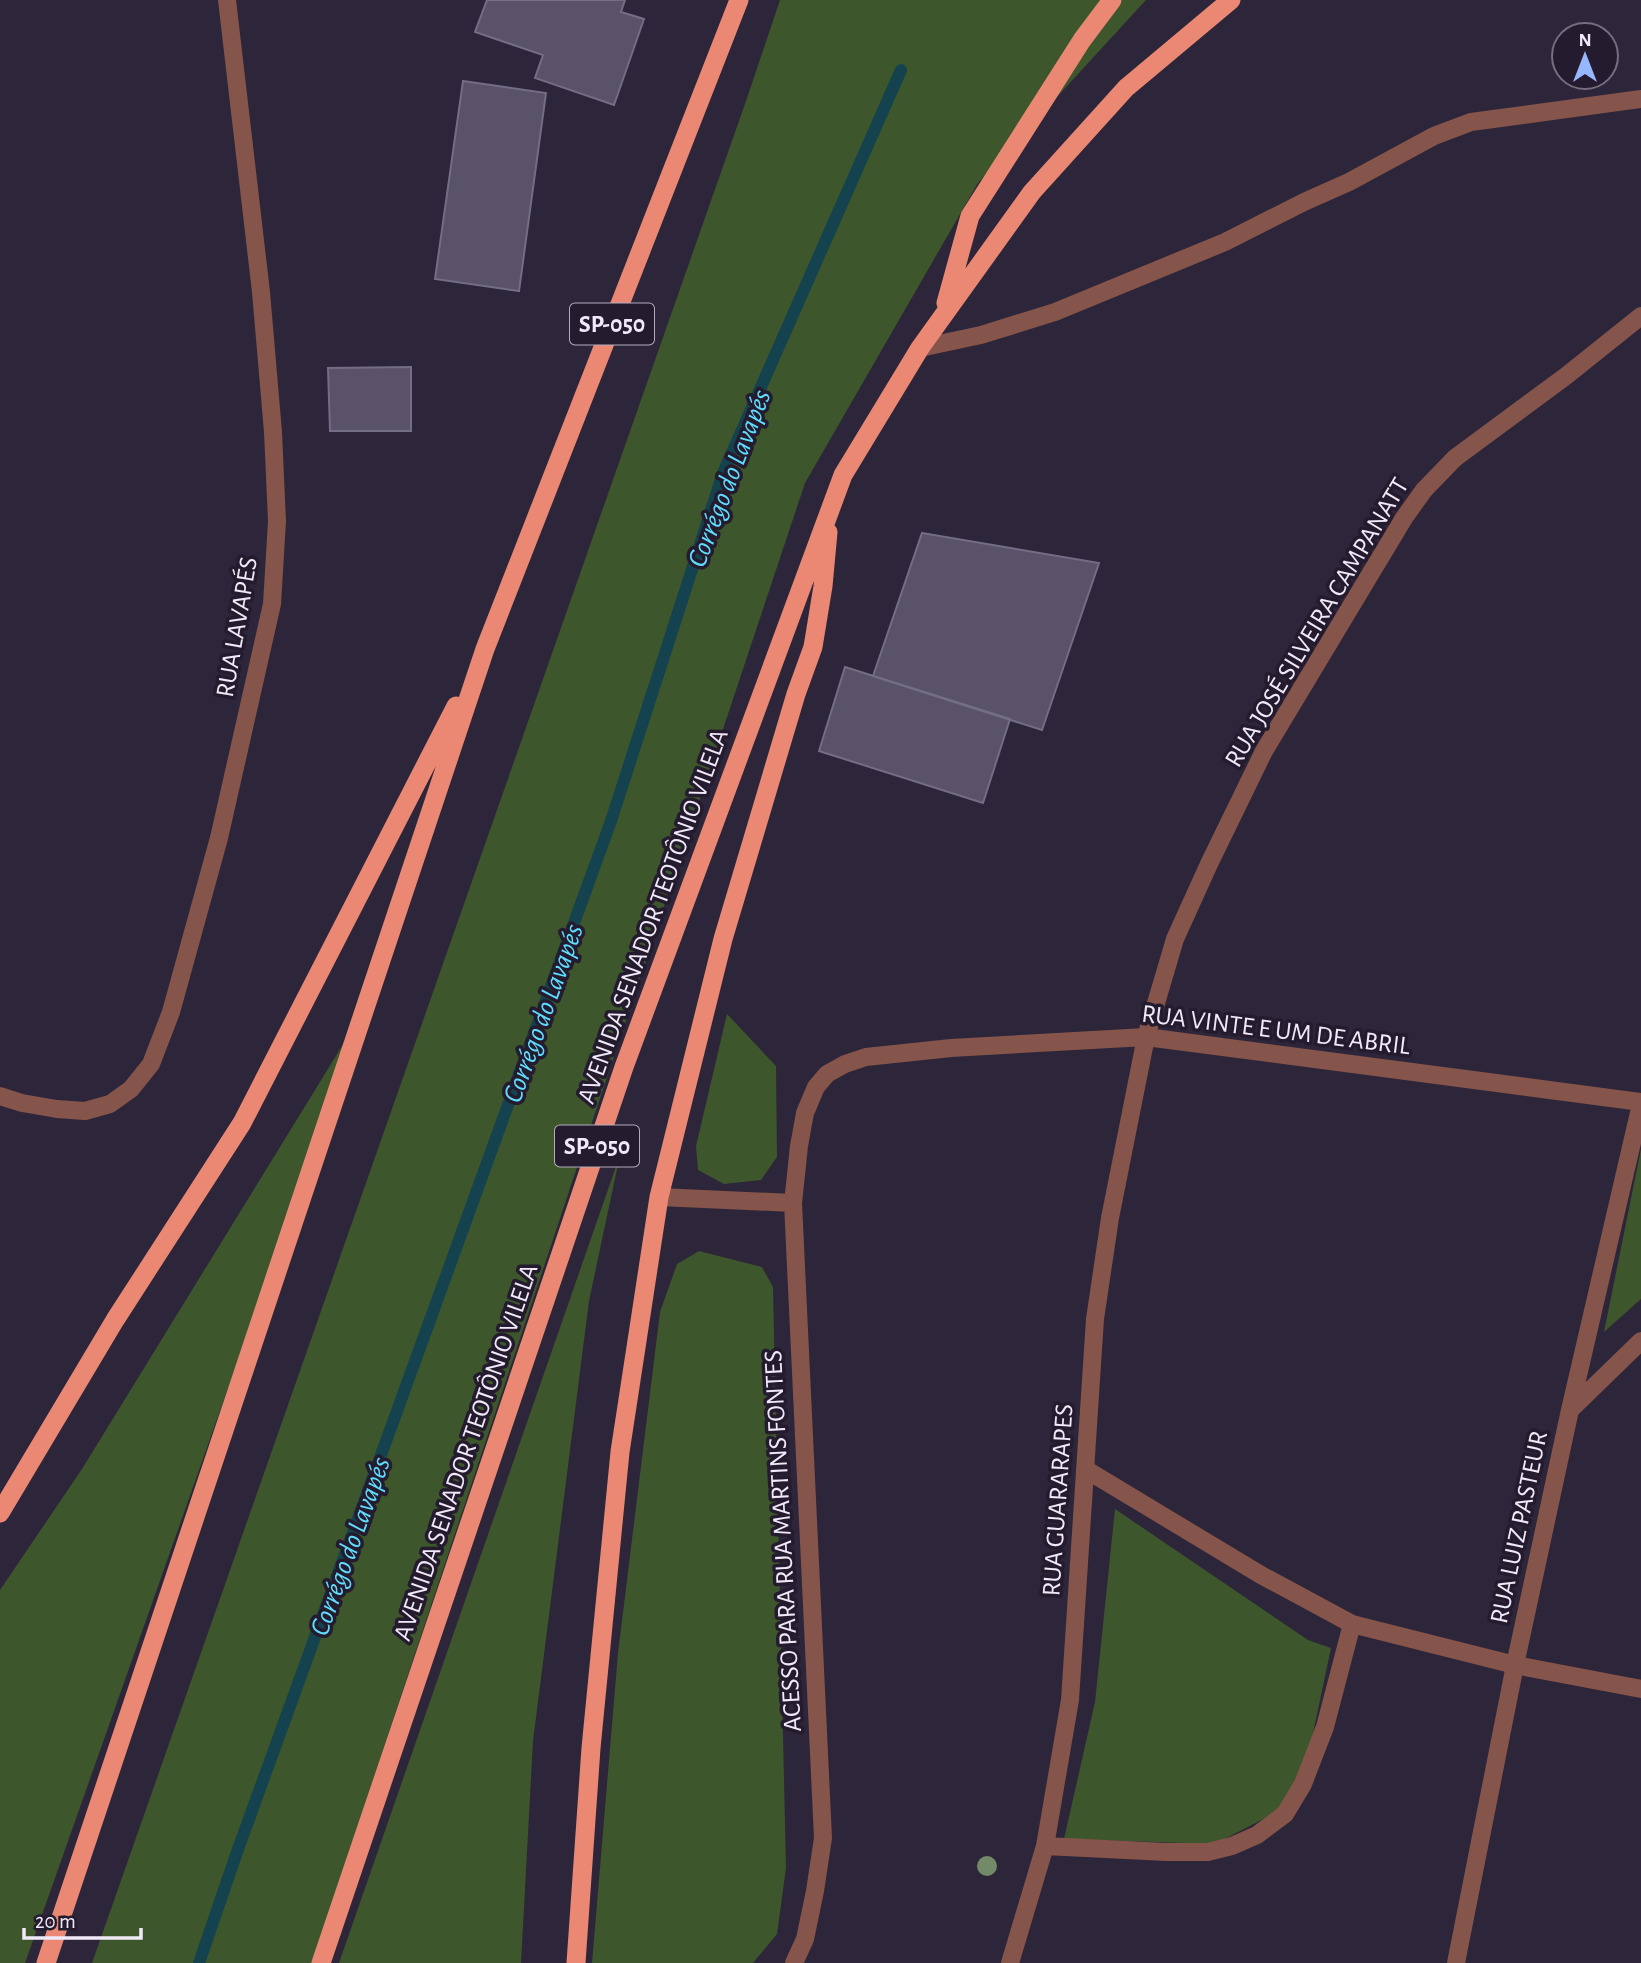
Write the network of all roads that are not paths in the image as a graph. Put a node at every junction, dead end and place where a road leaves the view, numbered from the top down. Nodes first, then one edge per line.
1 (227, 0) edge
2 (739, 0) edge
3 (1112, 0) edge
4 (1231, 0) edge
5 (1641, 99) edge
6 (1641, 316) edge
7 (942, 318) junction
8 (920, 348) junction
9 (828, 514) junction
10 (485, 649) junction
11 (1146, 1037) junction
12 (0, 1096) edge
13 (1641, 1103) edge
14 (805, 1113) joint
15 (659, 1197) junction
16 (793, 1203) junction
17 (1641, 1341) edge
18 (1570, 1410) junction
19 (1085, 1469) junction
20 (0, 1513) edge
21 (1352, 1623) junction
22 (1515, 1665) junction
23 (1641, 1689) edge
24 (1045, 1846) junction
25 (46, 1963) edge
26 (321, 1963) edge
27 (576, 1963) edge
28 (794, 1963) edge
29 (1010, 1963) edge
30 (1456, 1963) edge

1 - 12 street, RUA LAVAPÉS
2 - 10 highway, SP-050
3 - 7 highway
4 - 7 highway, AVENIDA SENADOR TEOTÔNIO VILELA / SP-050
5 - 8 street
6 - 11 street, RUA JOSÉ SILVEIRA CAMPANATT
7 - 8 highway, AVENIDA SENADOR TEOTÔNIO VILELA / SP-050
8 - 9 highway, AVENIDA SENADOR TEOTÔNIO VILELA / SP-050
9 - 15 highway
9 - 26 highway, AVENIDA SENADOR TEOTÔNIO VILELA / SP-050
10 - 20 highway
10 - 25 highway, SP-050
11 - 13 street, RUA VINTE E UM DE ABRIL
11 - 14 street, RUA VINTE E UM DE ABRIL
11 - 19 street, RUA GUARARAPES
13 - 18 street, RUA LUIZ PASTEUR
14 - 16 street, ACESSO PARA RUA MARTINS FONTES
15 - 16 street
15 - 27 highway
16 - 28 street, ACESSO PARA RUA MARTINS FONTES
17 - 18 street
18 - 22 street, RUA LUIZ PASTEUR
19 - 21 street
19 - 24 street, RUA GUARARAPES
21 - 22 street
21 - 24 street
22 - 23 street
22 - 30 street, RUA LUIZ PASTEUR
24 - 29 street, RUA GUARARAPES

